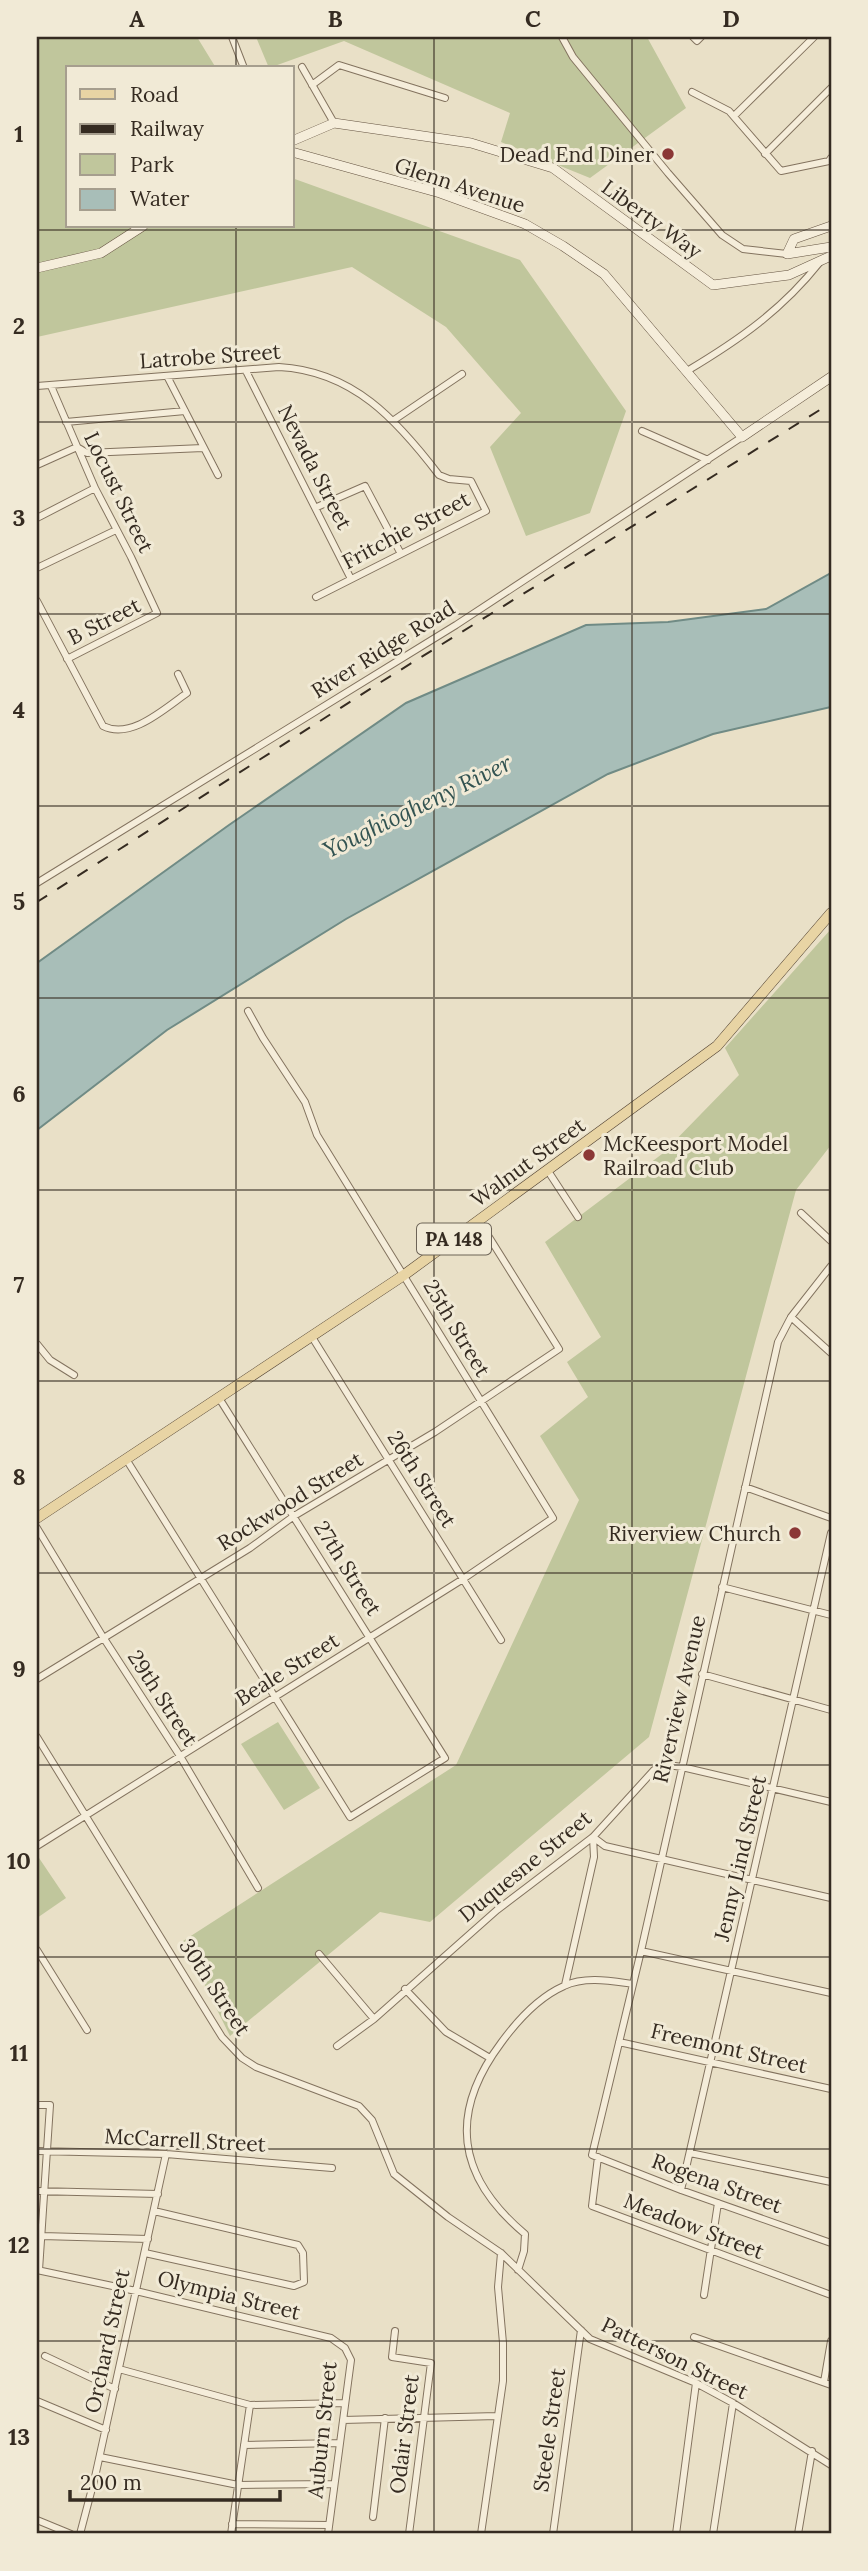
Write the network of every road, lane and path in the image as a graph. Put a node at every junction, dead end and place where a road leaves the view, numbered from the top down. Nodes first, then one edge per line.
1 (232, 37) edge
2 (562, 37) edge
3 (814, 37) edge
4 (243, 66) edge
5 (302, 67) dead end
6 (313, 85) junction
7 (831, 88) edge
8 (692, 92) dead end
9 (446, 98) dead end
10 (734, 116) junction
11 (334, 123) junction
12 (294, 140) edge
13 (294, 153) edge
14 (765, 154) junction
15 (831, 158) edge
16 (831, 226) edge
17 (140, 228) edge
18 (831, 247) edge
19 (787, 254) junction
20 (831, 256) edge
21 (821, 260) junction
22 (37, 268) edge
23 (246, 370) junction
24 (687, 371) junction
25 (462, 374) dead end
26 (167, 376) junction
27 (831, 377) edge
28 (37, 386) edge
29 (51, 386) junction
30 (185, 411) junction
31 (394, 420) junction
32 (66, 422) junction
33 (642, 431) dead end
34 (742, 437) junction
35 (77, 447) junction
36 (203, 448) junction
37 (708, 460) junction
38 (37, 465) edge
39 (218, 475) dead end
40 (471, 481) joint
41 (95, 488) junction
42 (317, 507) junction
43 (37, 518) edge
44 (116, 530) junction
45 (401, 554) junction
46 (37, 568) edge
47 (351, 579) junction
48 (316, 597) dead end
49 (37, 601) edge
50 (157, 613) joint
51 (46, 619) junction
52 (37, 623) edge
53 (67, 659) junction
54 (178, 674) dead end
55 (37, 883) edge
56 (831, 913) edge
57 (248, 1011) dead end
58 (548, 1171) junction
59 (801, 1213) dead end
60 (578, 1217) dead end
61 (480, 1220) junction
62 (831, 1241) edge
63 (831, 1266) edge
64 (404, 1275) junction
65 (791, 1317) junction
66 (312, 1337) junction
67 (37, 1344) edge
68 (831, 1353) edge
69 (74, 1375) dead end
70 (219, 1398) junction
71 (480, 1401) junction
72 (127, 1459) junction
73 (389, 1461) junction
74 (745, 1488) junction
75 (294, 1516) junction
76 (37, 1518) edge
77 (553, 1518) joint
78 (831, 1518) edge
79 (37, 1528) edge
80 (831, 1533) edge
81 (200, 1578) junction
82 (463, 1579) junction
83 (722, 1587) junction
84 (814, 1611) junction
85 (831, 1615) edge
86 (103, 1637) junction
87 (370, 1637) junction
88 (501, 1640) dead end
89 (702, 1674) junction
90 (37, 1679) edge
91 (275, 1698) junction
92 (792, 1700) junction
93 (831, 1710) edge
94 (37, 1737) edge
95 (180, 1756) junction
96 (682, 1767) junction
97 (775, 1788) junction
98 (831, 1802) edge
99 (86, 1815) junction
100 (593, 1837) junction
101 (37, 1846) edge
102 (661, 1860) junction
103 (753, 1880) junction
104 (258, 1888) dead end
105 (831, 1898) edge
106 (37, 1950) edge
107 (641, 1951) junction
108 (319, 1954) dead end
109 (732, 1972) junction
110 (633, 1984) junction
111 (565, 1985) junction
112 (405, 1989) junction
113 (831, 1993) edge
114 (374, 2018) junction
115 (87, 2030) dead end
116 (619, 2042) junction
117 (337, 2046) dead end
118 (490, 2058) junction
119 (711, 2063) junction
120 (831, 2089) edge
121 (37, 2105) edge
122 (37, 2151) edge
123 (47, 2151) junction
124 (690, 2152) junction
125 (166, 2154) junction
126 (595, 2156) junction
127 (332, 2168) dead end
128 (831, 2182) edge
129 (681, 2190) junction
130 (41, 2192) edge
131 (158, 2194) junction
132 (718, 2203) junction
133 (154, 2211) junction
134 (448, 2217) joint
135 (42, 2236) junction
136 (148, 2239) junction
137 (831, 2243) edge
138 (710, 2251) junction
139 (145, 2253) junction
140 (500, 2253) junction
141 (38, 2270) edge
142 (518, 2270) junction
143 (136, 2291) junction
144 (704, 2295) dead end
145 (831, 2295) edge
146 (581, 2330) junction
147 (396, 2331) dead end
148 (694, 2337) dead end
149 (331, 2338) joint
150 (831, 2341) edge
151 (45, 2356) dead end
152 (119, 2369) junction
153 (696, 2383) junction
154 (828, 2383) edge
155 (115, 2389) junction
156 (37, 2401) edge
157 (345, 2403) junction
158 (733, 2403) junction
159 (250, 2405) junction
160 (424, 2416) junction
161 (497, 2416) junction
162 (384, 2418) junction
163 (343, 2420) junction
164 (106, 2430) junction
165 (340, 2443) junction
166 (244, 2445) junction
167 (812, 2451) junction
168 (100, 2457) junction
169 (831, 2465) edge
170 (334, 2484) junction
171 (238, 2485) junction
172 (373, 2517) dead end
173 (37, 2520) edge
174 (232, 2525) junction
175 (329, 2525) junction
176 (71, 2534) edge
177 (80, 2534) edge
178 (231, 2534) edge
179 (328, 2534) edge
180 (409, 2534) edge
181 (481, 2534) edge
182 (552, 2534) edge
183 (676, 2534) edge
184 (713, 2534) edge
185 (798, 2534) edge

1 - 4 street
2 - 19 street
3 - 10 street
5 - 6 street
6 - 9 street
6 - 11 street
7 - 14 street
8 - 10 street
10 - 14 street
11 - 12 street
11 - 21 street, Liberty Way
13 - 24 street, Glenn Avenue
14 - 15 street
16 - 19 street
17 - 22 street
18 - 19 street
20 - 21 street, Liberty Way
21 - 24 street
23 - 26 street, Latrobe Street
23 - 31 street, Latrobe Street
23 - 42 street, Nevada Street
24 - 34 street, Glenn Avenue
25 - 31 street
26 - 29 street, Latrobe Street
26 - 30 street
27 - 34 street
28 - 29 street, Latrobe Street
29 - 32 street, Locust Street
30 - 32 street
30 - 36 street
31 - 40 street, Latrobe Street
32 - 35 street, Locust Street
33 - 37 street
34 - 37 street, River Ridge Road
35 - 36 street
35 - 38 street
35 - 41 street, Locust Street
36 - 39 street
37 - 55 street, River Ridge Road
40 - 45 street, Fritchie Street
41 - 43 street
41 - 44 street, Locust Street
42 - 45 street
42 - 47 street, Nevada Street
44 - 46 street
44 - 50 street, Locust Street
45 - 47 street, Fritchie Street
47 - 48 street, Fritchie Street
49 - 51 street
50 - 53 street, B Street
51 - 52 street
51 - 53 street
53 - 54 street
56 - 58 main road, Walnut Street / PA 148
57 - 64 street, 25th Street
58 - 60 street
58 - 61 main road, Walnut Street / PA 148
59 - 62 street
61 - 64 main road, Walnut Street / PA 148
61 - 71 street, Rockwood Street
63 - 65 street, Riverview Avenue
64 - 66 main road, Walnut Street / PA 148
64 - 71 street, 25th Street
65 - 68 street
65 - 74 street, Riverview Avenue
66 - 70 main road, Walnut Street / PA 148
66 - 73 street, 26th Street
67 - 69 street
70 - 72 main road, Walnut Street / PA 148
70 - 75 street, 27th Street
71 - 73 street, Rockwood Street
71 - 77 street, 25th Street
72 - 76 main road, Walnut Street / PA 148
72 - 81 street
73 - 75 street, Rockwood Street
73 - 82 street, 26th Street
74 - 78 street
74 - 83 street, Riverview Avenue
75 - 81 street, Rockwood Street
75 - 87 street, 27th Street
77 - 82 street, Beale Street
79 - 86 street, 29th Street
80 - 84 street, Jenny Lind Street
81 - 86 street, Rockwood Street
81 - 91 street
82 - 87 street, Beale Street
82 - 88 street, 26th Street
83 - 84 street
83 - 89 street, Riverview Avenue
84 - 85 street
84 - 92 street, Jenny Lind Street
86 - 90 street, Rockwood Street
86 - 95 street, 29th Street
87 - 91 street, Beale Street
87 - 91 street, 27th Street
89 - 92 street
89 - 96 street, Riverview Avenue
91 - 95 street, Beale Street
92 - 93 street
92 - 97 street, Jenny Lind Street
94 - 99 street, 30th Street
95 - 99 street, Beale Street
95 - 104 street, 29th Street
96 - 97 street, Duquesne Street
96 - 100 street, Duquesne Street
96 - 102 street, Riverview Avenue
97 - 98 street, Duquesne Street
97 - 103 street, Jenny Lind Street
99 - 101 street, Beale Street
99 - 134 street, 30th Street
100 - 102 street
100 - 111 street
100 - 112 street, Duquesne Street
102 - 103 street
102 - 107 street, Riverview Avenue
103 - 105 street
103 - 109 street, Jenny Lind Street
106 - 115 street
107 - 109 street
107 - 110 street, Riverview Avenue
108 - 114 street
109 - 113 street
109 - 119 street, Jenny Lind Street
110 - 111 street
110 - 116 street, Riverview Avenue
111 - 118 street
112 - 114 street, Duquesne Street
112 - 118 street
114 - 117 street, Duquesne Street
116 - 119 street, Freemont Street
116 - 126 street, Riverview Avenue
118 - 142 street
119 - 120 street, Freemont Street
119 - 124 street, Jenny Lind Street
121 - 123 street
122 - 123 street, McCarrell Street
123 - 125 street, McCarrell Street
123 - 130 street
124 - 128 street
124 - 129 street, Jenny Lind Street
125 - 127 street, McCarrell Street
125 - 131 street, Orchard Street
126 - 129 street, Rogena Street
126 - 138 street, Meadow Street
129 - 132 street, Rogena Street
130 - 131 street
130 - 135 street
131 - 133 street, Orchard Street
132 - 137 street, Rogena Street
132 - 138 street
133 - 136 street, Orchard Street
133 - 139 street
134 - 140 street, Patterson Street
135 - 136 street
135 - 141 street
136 - 139 street, Orchard Street
138 - 144 street
138 - 145 street, Meadow Street
139 - 143 street, Orchard Street
140 - 142 street, Patterson Street
140 - 161 street
141 - 143 street, Olympia Street
142 - 146 street, Patterson Street
143 - 149 street, Olympia Street
143 - 152 street, Orchard Street
146 - 153 street, Patterson Street
146 - 182 street, Steele Street
147 - 160 street, Odair Street
148 - 154 street
149 - 157 street, Auburn Street
150 - 154 street
151 - 155 street
152 - 155 street, Orchard Street
152 - 159 street
153 - 158 street, Patterson Street
153 - 183 street
155 - 164 street, Orchard Street
156 - 164 street
157 - 159 street
157 - 163 street, Auburn Street
158 - 167 street, Patterson Street
158 - 184 street
159 - 166 street
160 - 161 street
160 - 162 street
160 - 180 street, Odair Street
161 - 181 street
162 - 163 street
162 - 172 street
163 - 165 street, Auburn Street
164 - 168 street, Orchard Street
165 - 166 street
165 - 170 street, Auburn Street
166 - 171 street
167 - 169 street, Patterson Street
167 - 185 street
168 - 171 street
168 - 177 street, Orchard Street
170 - 171 street
170 - 175 street, Auburn Street
171 - 174 street
173 - 176 street
174 - 175 street
174 - 178 street
175 - 179 street, Auburn Street

